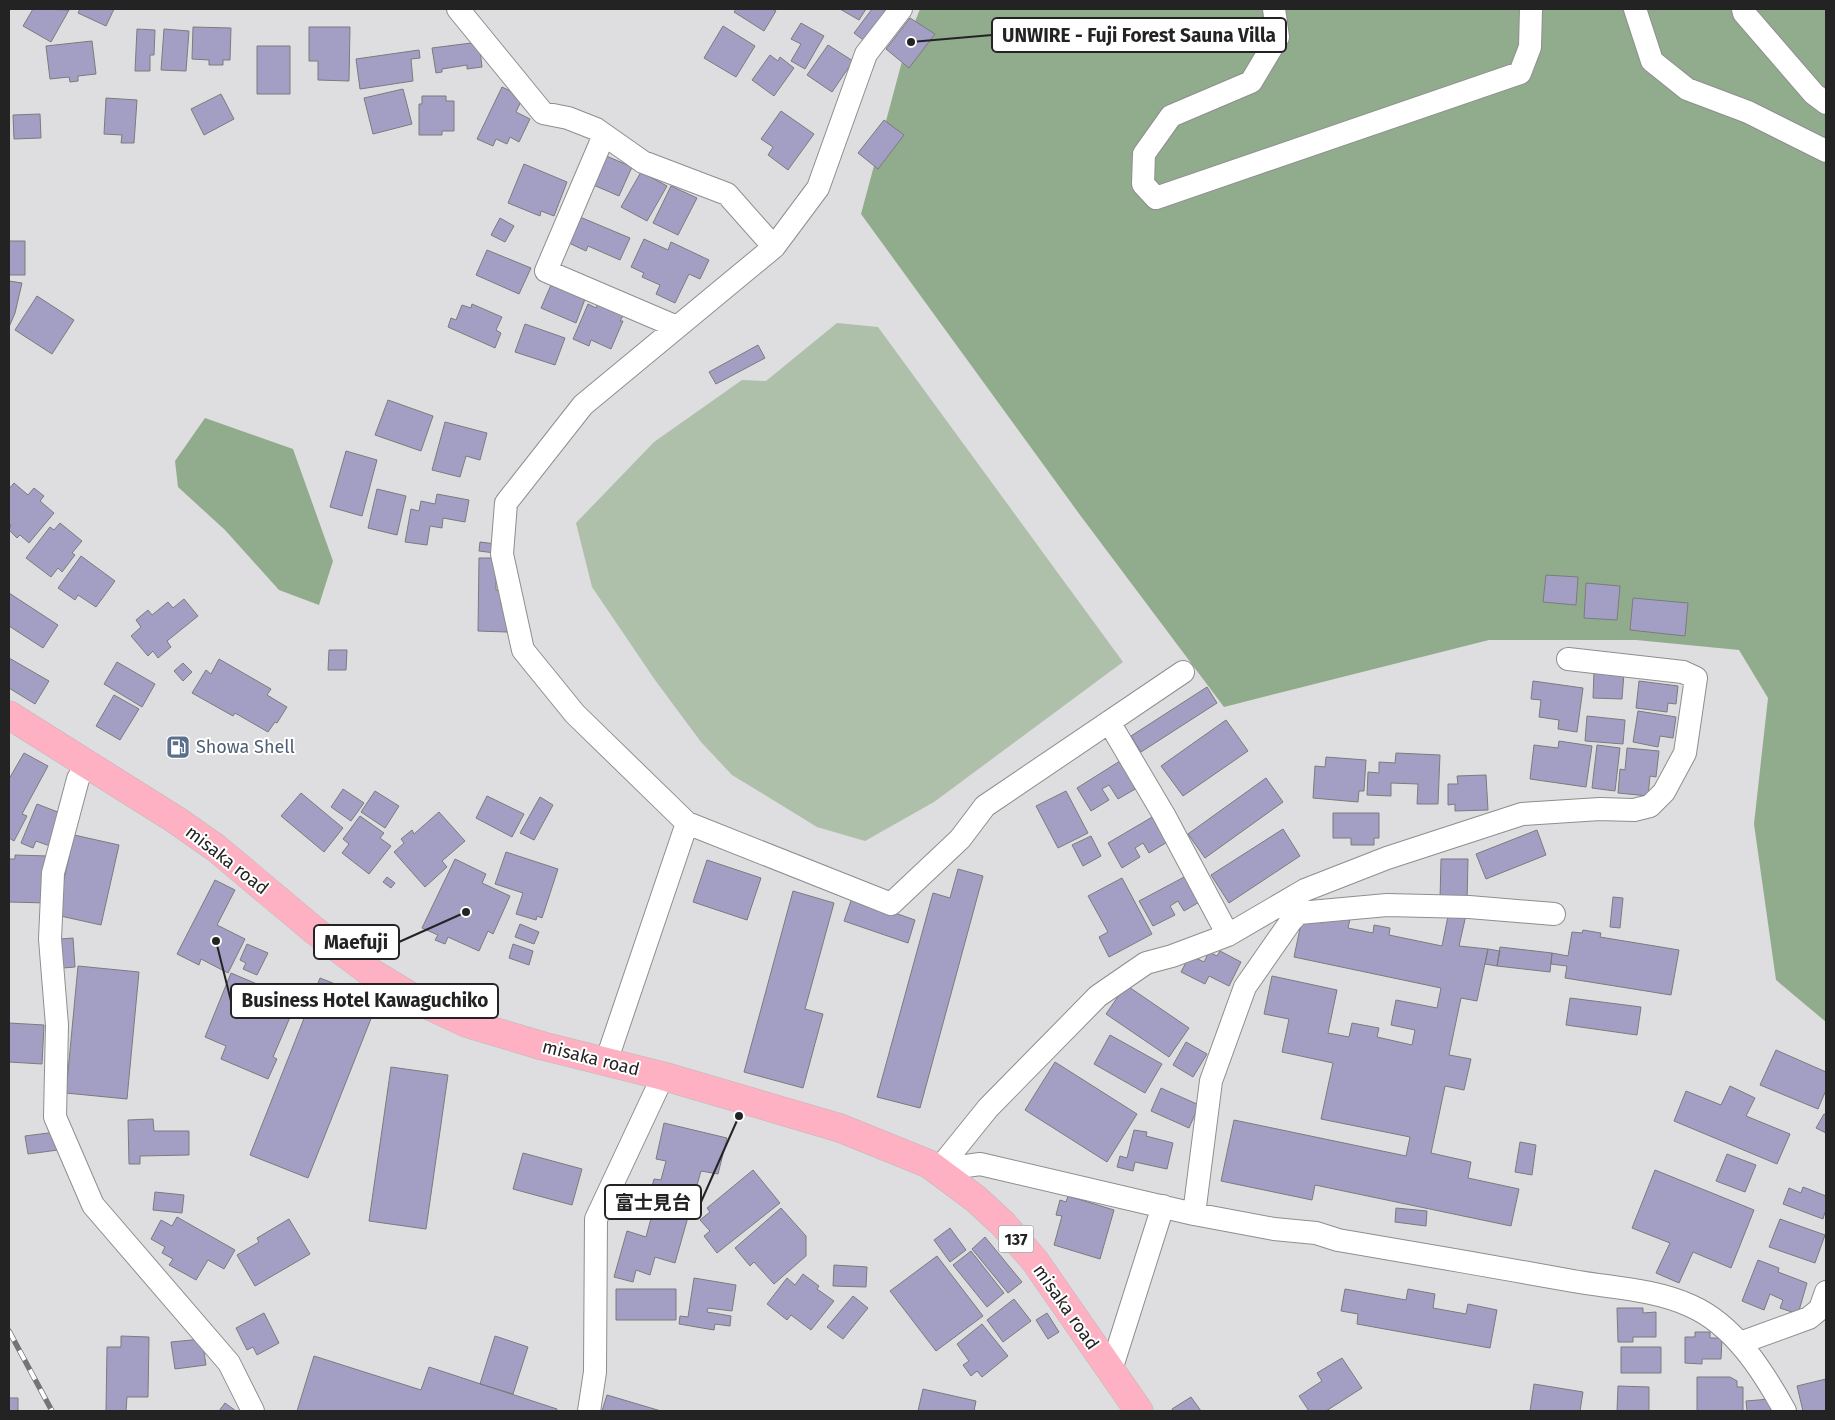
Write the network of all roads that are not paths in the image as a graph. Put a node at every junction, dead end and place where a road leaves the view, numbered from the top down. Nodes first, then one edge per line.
1 (458, 9) edge
2 (901, 9) edge
3 (1274, 9) edge
4 (1531, 9) edge
5 (1635, 9) edge
6 (1743, 9) edge
7 (1826, 103) edge
8 (604, 135) junction
9 (1826, 151) edge
10 (774, 247) junction
11 (677, 327) junction
12 (1568, 660) dead end
13 (1183, 672) dead end
14 (9, 716) edge
15 (1110, 722) junction
16 (87, 763) junction
17 (687, 823) junction
18 (1554, 914) dead end
19 (1228, 935) junction
20 (606, 1062) junction
21 (663, 1076) junction
22 (938, 1170) junction
23 (1163, 1206) junction
24 (1194, 1214) junction
25 (1826, 1292) edge
26 (1740, 1344) junction
27 (1111, 1370) junction
28 (253, 1411) edge
29 (589, 1411) edge
30 (1139, 1411) edge
31 (1785, 1411) edge

1 - 8 street
2 - 10 street
3 - 4 street
5 - 9 street
6 - 7 street
8 - 10 street
8 - 11 street
10 - 11 street
11 - 17 street
12 - 19 street
13 - 15 street
14 - 16 highway, misaka road / 137
15 - 17 street
15 - 19 street
16 - 20 highway, misaka road / 137
16 - 28 street
17 - 20 street
18 - 24 street
19 - 22 street
20 - 21 highway, misaka road / 137
21 - 22 highway, misaka road / 137
21 - 29 street
22 - 23 street
22 - 27 highway, misaka road / 137
23 - 24 street
23 - 27 street
24 - 26 street
25 - 26 street
26 - 31 street
27 - 30 highway, misaka road / 137

